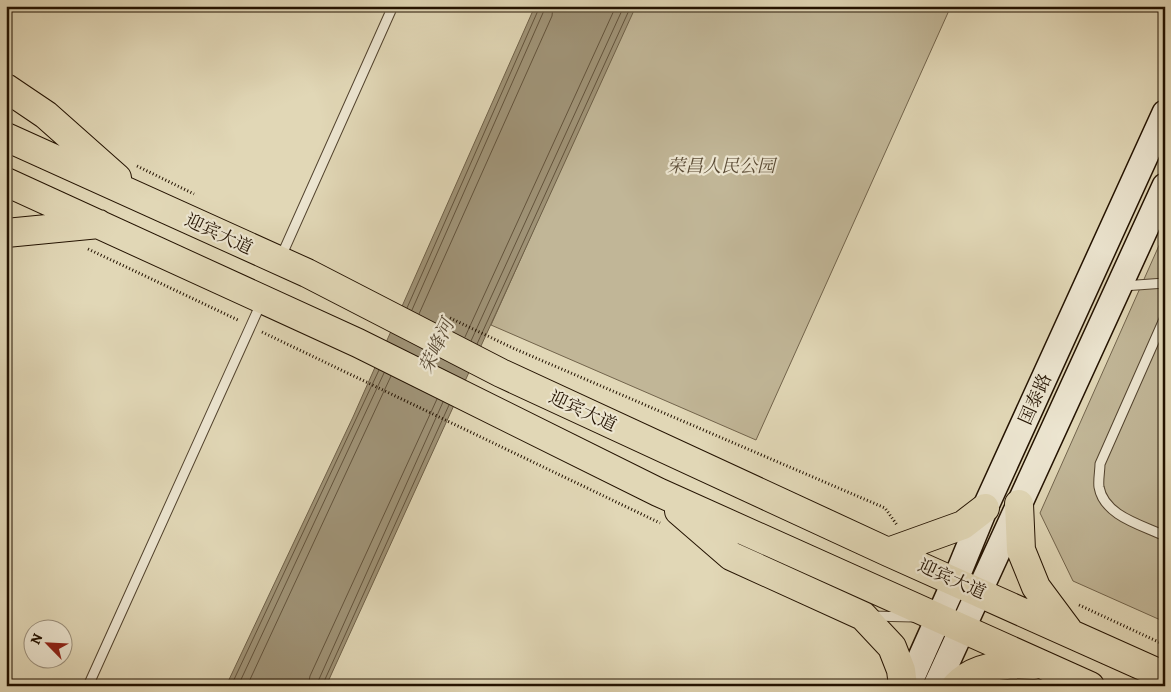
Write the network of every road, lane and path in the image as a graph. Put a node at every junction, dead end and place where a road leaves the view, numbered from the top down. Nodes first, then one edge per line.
1 (393, 6) edge
2 (6, 88) edge
3 (1165, 113) edge
4 (6, 137) edge
5 (6, 182) edge
6 (1165, 186) edge
7 (135, 194) junction
8 (101, 224) junction
9 (6, 233) edge
10 (84, 247) dead end
11 (278, 261) junction
12 (1165, 282) edge
13 (1121, 286) junction
14 (263, 301) junction
15 (1165, 317) edge
16 (251, 326) junction
17 (515, 349) dead end
18 (658, 492) junction
19 (1019, 504) junction
20 (985, 508) junction
21 (669, 527) dead end
22 (1165, 536) edge
23 (899, 548) junction
24 (967, 586) junction
25 (863, 616) junction
26 (950, 623) junction
27 (1070, 633) junction
28 (1047, 666) junction
29 (1165, 676) edge
30 (88, 686) edge
31 (903, 686) edge
32 (908, 686) edge
33 (936, 686) edge
34 (956, 686) edge
35 (1090, 686) edge

1 - 11 lane
2 - 7 main road
3 - 20 main road, 国泰路
4 - 7 main road, 迎宾大道
5 - 8 main road
6 - 13 main road, 国泰路
7 - 11 main road, 迎宾大道
8 - 9 main road
8 - 14 main road
10 - 16 path
11 - 23 main road, 迎宾大道
12 - 13 lane
13 - 19 main road, 国泰路
14 - 16 lane
14 - 18 main road
15 - 22 lane
16 - 21 path
16 - 30 lane
17 - 23 path
18 - 25 main road
18 - 26 main road
19 - 24 main road, 国泰路
19 - 27 main road
20 - 23 main road
20 - 24 main road, 国泰路
23 - 24 main road, 迎宾大道
24 - 26 main road, 国泰路
24 - 27 main road, 迎宾大道
25 - 26 lane
25 - 31 main road
26 - 28 main road
26 - 32 main road, 国泰路
26 - 33 main road, 国泰路
27 - 29 main road, 迎宾大道
28 - 34 main road
28 - 35 main road

